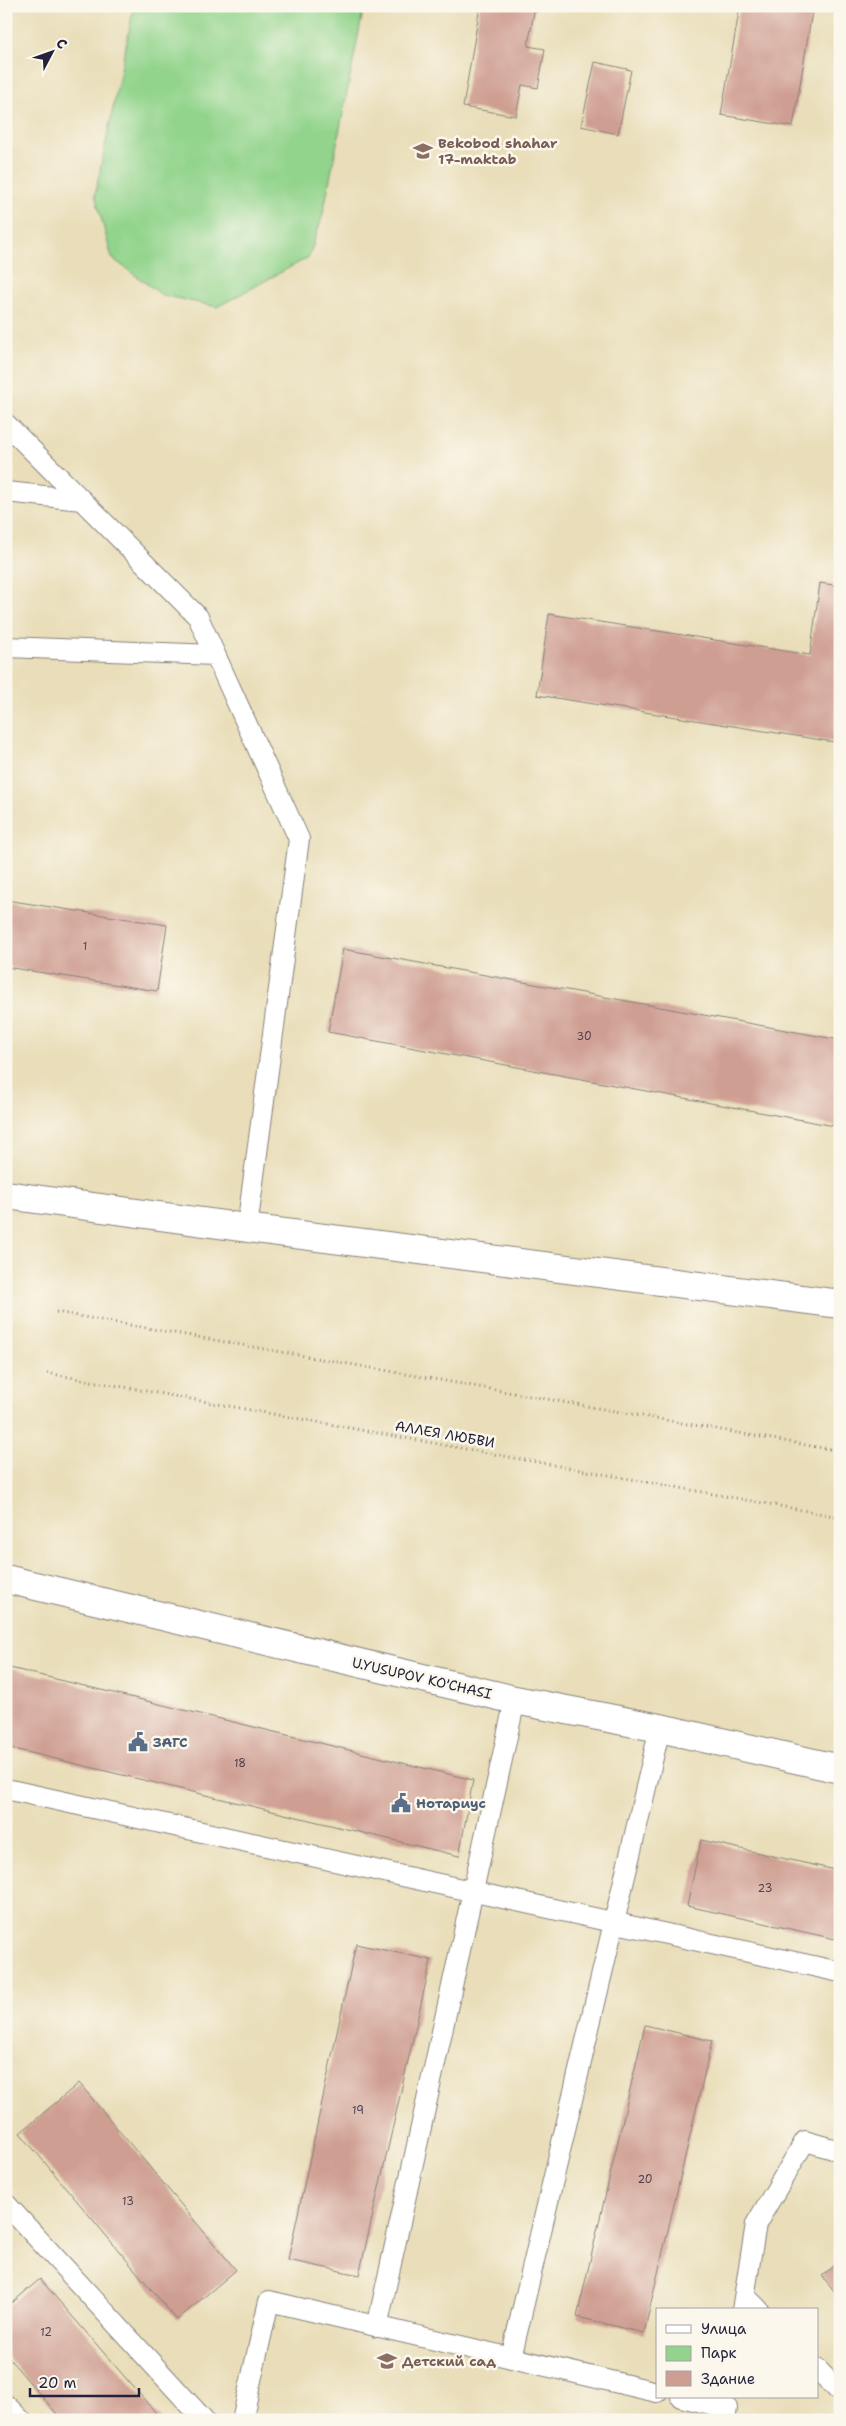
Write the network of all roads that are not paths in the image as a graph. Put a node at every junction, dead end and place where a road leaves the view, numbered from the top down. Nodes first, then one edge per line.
1 (6, 424) edge
2 (6, 492) edge
3 (82, 500) junction
4 (6, 647) edge
5 (215, 655) junction
6 (6, 1195) edge
7 (247, 1228) junction
8 (840, 1304) edge
9 (6, 1580) edge
10 (515, 1700) junction
11 (660, 1728) junction
12 (840, 1768) edge
13 (6, 1789) edge
14 (472, 1893) junction
15 (614, 1924) junction
16 (840, 1972) edge
17 (840, 2151) edge
18 (6, 2204) edge
19 (743, 2303) edge
20 (377, 2327) junction
21 (511, 2358) junction
22 (818, 2370) edge
23 (656, 2392) edge
24 (840, 2392) edge
25 (685, 2398) edge
26 (6, 2404) edge
27 (727, 2408) edge
28 (21, 2420) edge
29 (204, 2420) edge
30 (242, 2420) edge

1 - 3 lane
2 - 3 lane
3 - 5 lane
4 - 5 lane
5 - 7 lane
6 - 7 street
7 - 8 street
9 - 10 street, U.YUSUPOV KO'CHASI
10 - 11 street, U.YUSUPOV KO'CHASI
10 - 14 lane
11 - 12 street, U.YUSUPOV KO'CHASI
11 - 15 lane
13 - 14 lane
14 - 15 lane
14 - 20 lane
15 - 16 lane
15 - 21 lane
17 - 19 lane
18 - 29 lane
20 - 21 lane
20 - 30 lane
21 - 23 lane
22 - 24 lane
25 - 27 lane
26 - 28 lane

